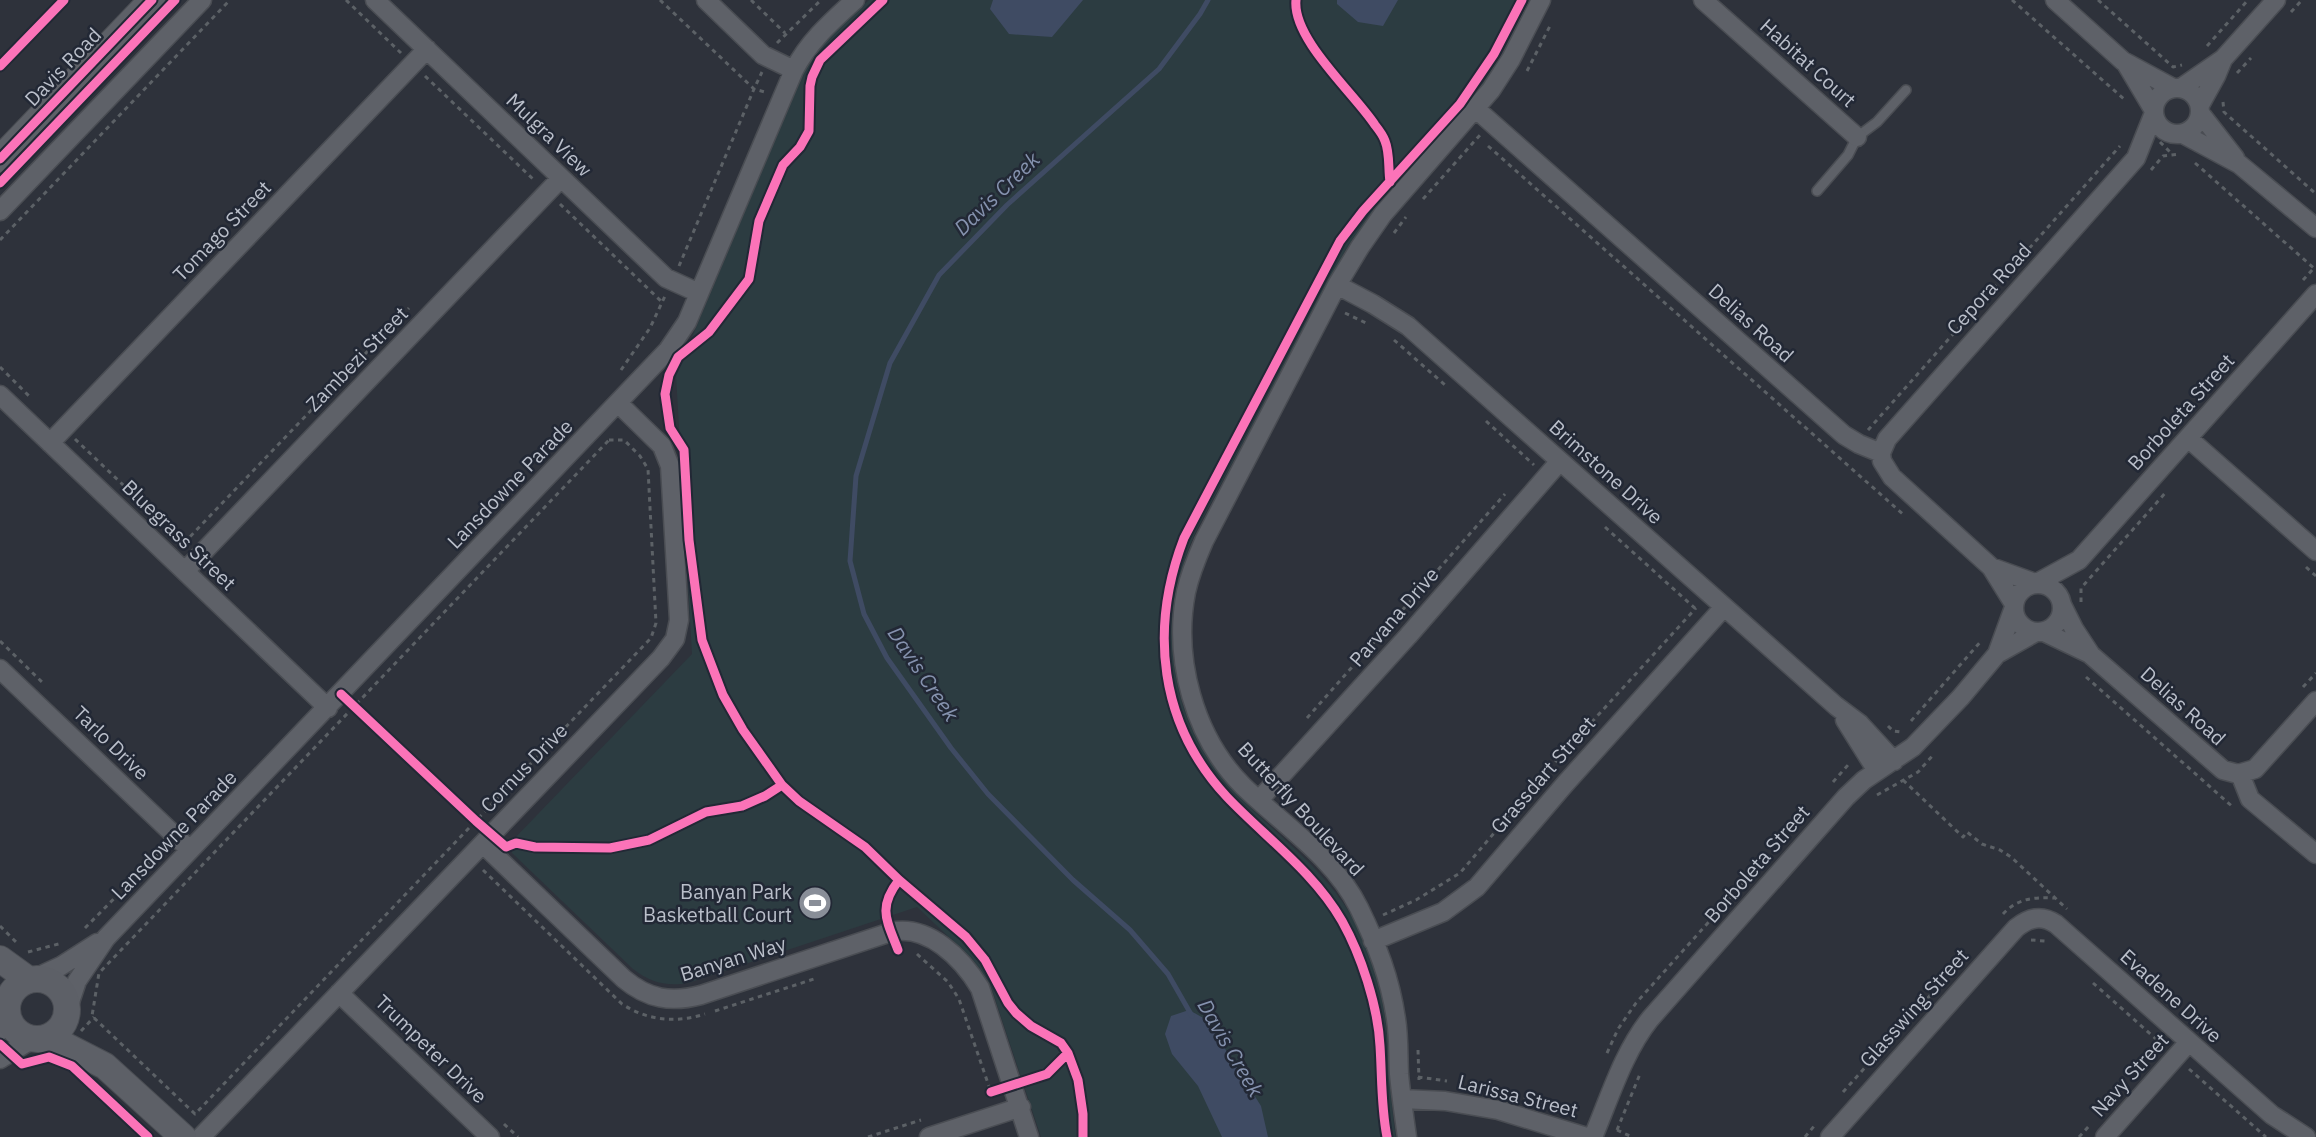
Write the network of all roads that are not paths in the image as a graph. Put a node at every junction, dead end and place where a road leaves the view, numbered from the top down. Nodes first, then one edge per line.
1 (152, 0) edge
2 (202, 0) edge
3 (375, 0) edge
4 (706, 0) edge
5 (855, 0) edge
6 (1541, 0) edge
7 (1703, 0) edge
8 (2055, 0) edge
9 (2276, 0) edge
10 (427, 49) junction
11 (2223, 59) junction
12 (2123, 61) junction
13 (794, 70) junction
14 (2177, 88) junction
15 (1906, 90) dead end
16 (1476, 109) junction
17 (2200, 109) junction
18 (2154, 111) junction
19 (2180, 134) junction
20 (1857, 136) junction
21 (2136, 158) junction
22 (0, 159) edge
23 (2240, 164) junction
24 (561, 178) junction
25 (1817, 191) dead end
26 (0, 211) edge
27 (2316, 228) edge
28 (1337, 285) junction
29 (699, 293) junction
30 (2316, 294) edge
31 (0, 395) edge
32 (618, 403) junction
33 (2188, 438) junction
34 (50, 443) junction
35 (1881, 453) junction
36 (1560, 460) junction
37 (2316, 552) edge
38 (2079, 560) junction
39 (1991, 567) junction
40 (185, 571) junction
41 (2036, 583) junction
42 (2062, 605) junction
43 (1724, 606) junction
44 (2013, 607) junction
45 (2037, 632) junction
46 (1997, 654) junction
47 (2091, 655) junction
48 (0, 669) edge
49 (2316, 701) edge
50 (1836, 706) junction
51 (328, 708) junction
52 (1894, 761) junction
53 (1877, 771) junction
54 (2246, 772) junction
55 (1259, 800) junction
56 (487, 839) junction
57 (190, 850) junction
58 (2316, 854) edge
59 (2038, 917) joint
60 (106, 938) junction
61 (1373, 941) junction
62 (0, 959) edge
63 (31, 980) junction
64 (339, 993) junction
65 (4, 1007) edge
66 (67, 1010) junction
67 (38, 1039) junction
68 (2189, 1042) junction
69 (0, 1059) edge
70 (105, 1065) junction
71 (1410, 1100) junction
72 (1021, 1107) junction
73 (2272, 1115) junction
74 (183, 1137) edge
75 (201, 1137) edge
76 (490, 1137) edge
77 (929, 1137) edge
78 (1029, 1137) edge
79 (1407, 1137) edge
80 (1587, 1137) edge
81 (1593, 1137) edge
82 (1830, 1137) edge
83 (2105, 1137) edge
84 (2288, 1137) edge
85 (2306, 1137) edge

1 - 22 street, Davis Road
2 - 26 street
3 - 10 street, Mulgra View
4 - 13 street
5 - 13 street, Lansdowne Parade
6 - 16 street, Butterfly Boulevard
7 - 20 street, Habitat Court
8 - 12 street
9 - 11 street
10 - 24 street, Mulgra View
10 - 34 street, Tomago Street
11 - 14 street
11 - 17 street
12 - 14 street
12 - 18 street
13 - 29 street, Lansdowne Parade
14 - 17 street
14 - 18 street
15 - 20 lane, Habitat Court
16 - 28 street, Butterfly Boulevard
16 - 35 street, Delias Road
17 - 19 street
17 - 23 street
18 - 19 street
18 - 21 street, Cepora Road
19 - 21 street, Cepora Road
19 - 23 street
20 - 25 lane, Habitat Court
21 - 35 street, Cepora Road
23 - 27 street
24 - 29 street, Mulgra View
24 - 40 street, Zambezi Street
28 - 36 street, Brimstone Drive
28 - 55 street, Butterfly Boulevard
29 - 32 street, Lansdowne Parade
30 - 33 street, Borboleta Street
31 - 34 street, Bluegrass Street
32 - 51 street, Lansdowne Parade
32 - 56 street, Cornus Drive
33 - 37 street
33 - 38 street, Borboleta Street
34 - 40 street, Bluegrass Street
35 - 39 street
36 - 43 street, Brimstone Drive
36 - 55 street, Parvana Drive
38 - 41 street, Borboleta Street
38 - 42 street, Borboleta Street
39 - 41 street
39 - 44 street
40 - 51 street, Bluegrass Street
41 - 42 street
41 - 44 street
42 - 45 street
42 - 47 street, Delias Road
43 - 50 street, Brimstone Drive
43 - 61 street, Grassdart Street
44 - 45 street
44 - 46 street, Borboleta Street
45 - 46 street, Borboleta Street
45 - 47 street, Delias Road
46 - 52 street, Borboleta Street
47 - 54 street, Delias Road
48 - 57 street, Tarlo Drive
49 - 54 street
50 - 52 street, Brimstone Drive
50 - 53 street, Brimstone Drive
51 - 57 street, Lansdowne Parade
52 - 53 street, Borboleta Street
53 - 81 street, Borboleta Street
54 - 58 street
55 - 61 street, Butterfly Boulevard
56 - 64 street, Cornus Drive
56 - 72 street, Banyan Way
57 - 60 street, Lansdowne Parade
59 - 68 street, Evadene Drive
59 - 82 street, Glasswing Street
60 - 63 street, Lansdowne Parade
60 - 66 street, Lansdowne Parade
61 - 71 street, Butterfly Boulevard
62 - 63 street
63 - 65 street
63 - 66 street
64 - 75 street, Cornus Drive
64 - 76 street, Trumpeter Drive
65 - 67 street
66 - 67 street
66 - 70 street
67 - 69 street
67 - 70 street
68 - 73 street, Evadene Drive
68 - 83 street, Navy Street
70 - 74 street
71 - 79 street, Butterfly Boulevard
71 - 80 street, Larissa Street
72 - 77 street
72 - 78 street, Banyan Way
73 - 84 street, Evadene Drive
73 - 85 street, Evadene Drive

